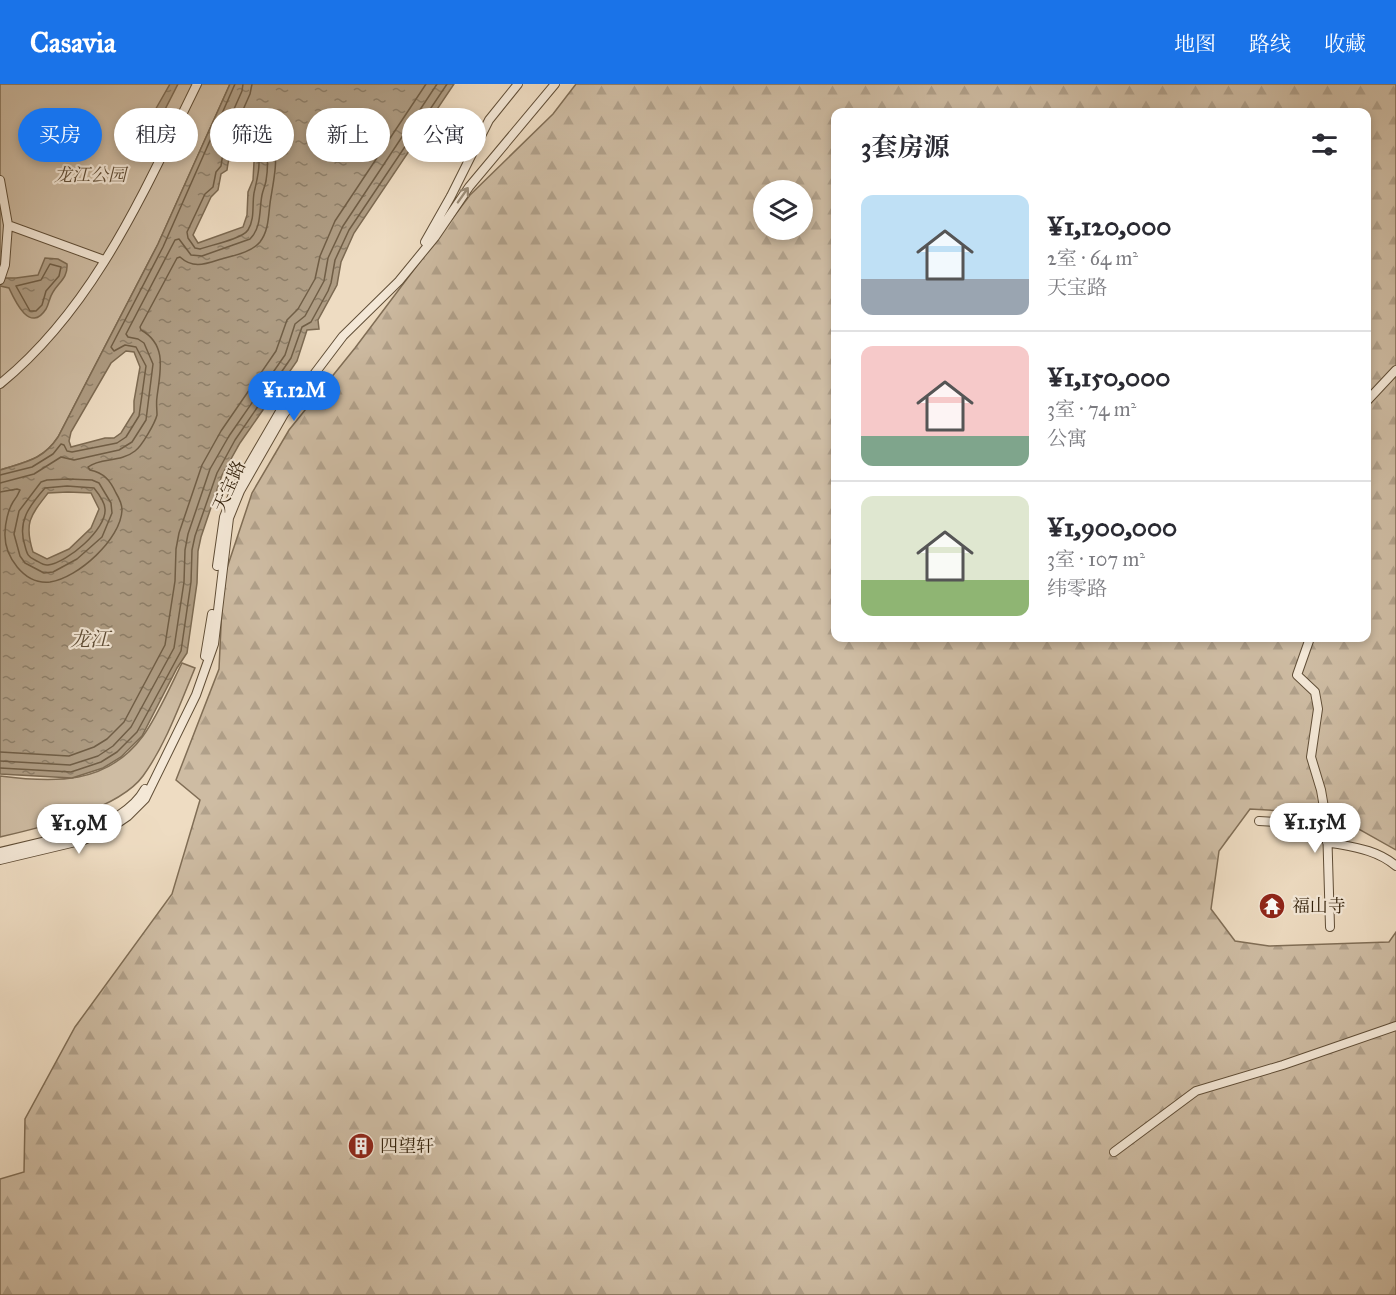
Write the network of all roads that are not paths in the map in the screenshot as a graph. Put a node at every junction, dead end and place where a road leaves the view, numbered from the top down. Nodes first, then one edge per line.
1 (197, 84) edge
2 (518, 84) edge
3 (555, 84) edge
4 (0, 180) edge
5 (8, 225) junction
6 (104, 260) junction
7 (1, 277) edge
8 (1396, 370) edge
9 (0, 384) edge
10 (1371, 397) edge
11 (1309, 642) edge
12 (136, 805) junction
13 (1259, 821) dead end
14 (1327, 825) junction
15 (1327, 842) junction
16 (0, 852) edge
17 (0, 860) edge
18 (1396, 866) edge
19 (1330, 927) dead end
20 (1396, 1026) edge
21 (1114, 1152) dead end

1 - 6 street
2 - 12 street, 天宝路
12 -> 3 street, 天宝路
4 - 5 street
5 - 6 street
5 - 7 street
6 - 9 street
8 - 10 street
11 - 14 street
12 - 16 street
12 - 17 street
13 - 14 street
14 - 15 street
15 - 18 street
15 - 19 street
20 - 21 street

